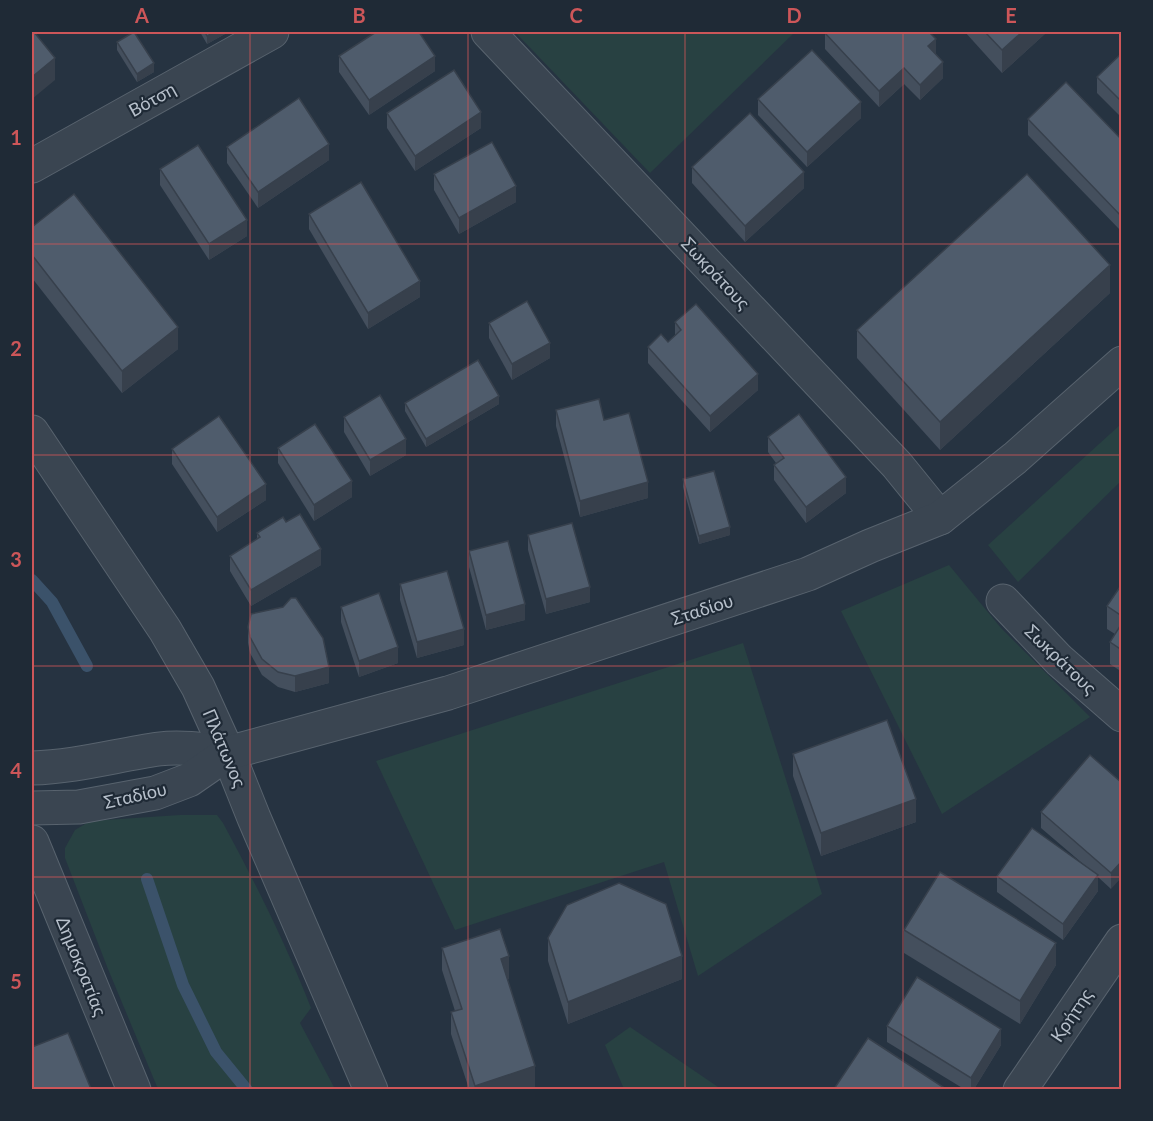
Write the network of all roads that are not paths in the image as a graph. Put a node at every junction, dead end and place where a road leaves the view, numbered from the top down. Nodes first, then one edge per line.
1 (272, 32) edge
2 (488, 32) edge
3 (32, 166) edge
4 (1122, 363) edge
5 (32, 432) edge
6 (940, 519) junction
7 (1003, 601) dead end
8 (1122, 716) edge
9 (228, 753) junction
10 (32, 768) edge
11 (32, 808) edge
12 (32, 842) edge
13 (1122, 941) edge
14 (134, 1089) edge
15 (371, 1089) edge
16 (1020, 1089) edge

1 - 3 street, Βότση
2 - 6 street, Σωκράτους
4 - 6 street, Σταδίου
5 - 9 street, Πλάτωνος
6 - 9 street, Σταδίου
7 - 8 street, Σωκράτους
9 - 10 street, Σταδίου
9 - 11 street, Σταδίου
9 - 15 street, Πλάτωνος
12 - 14 street, Δημοκρατίας
13 - 16 street, Κρήτης

